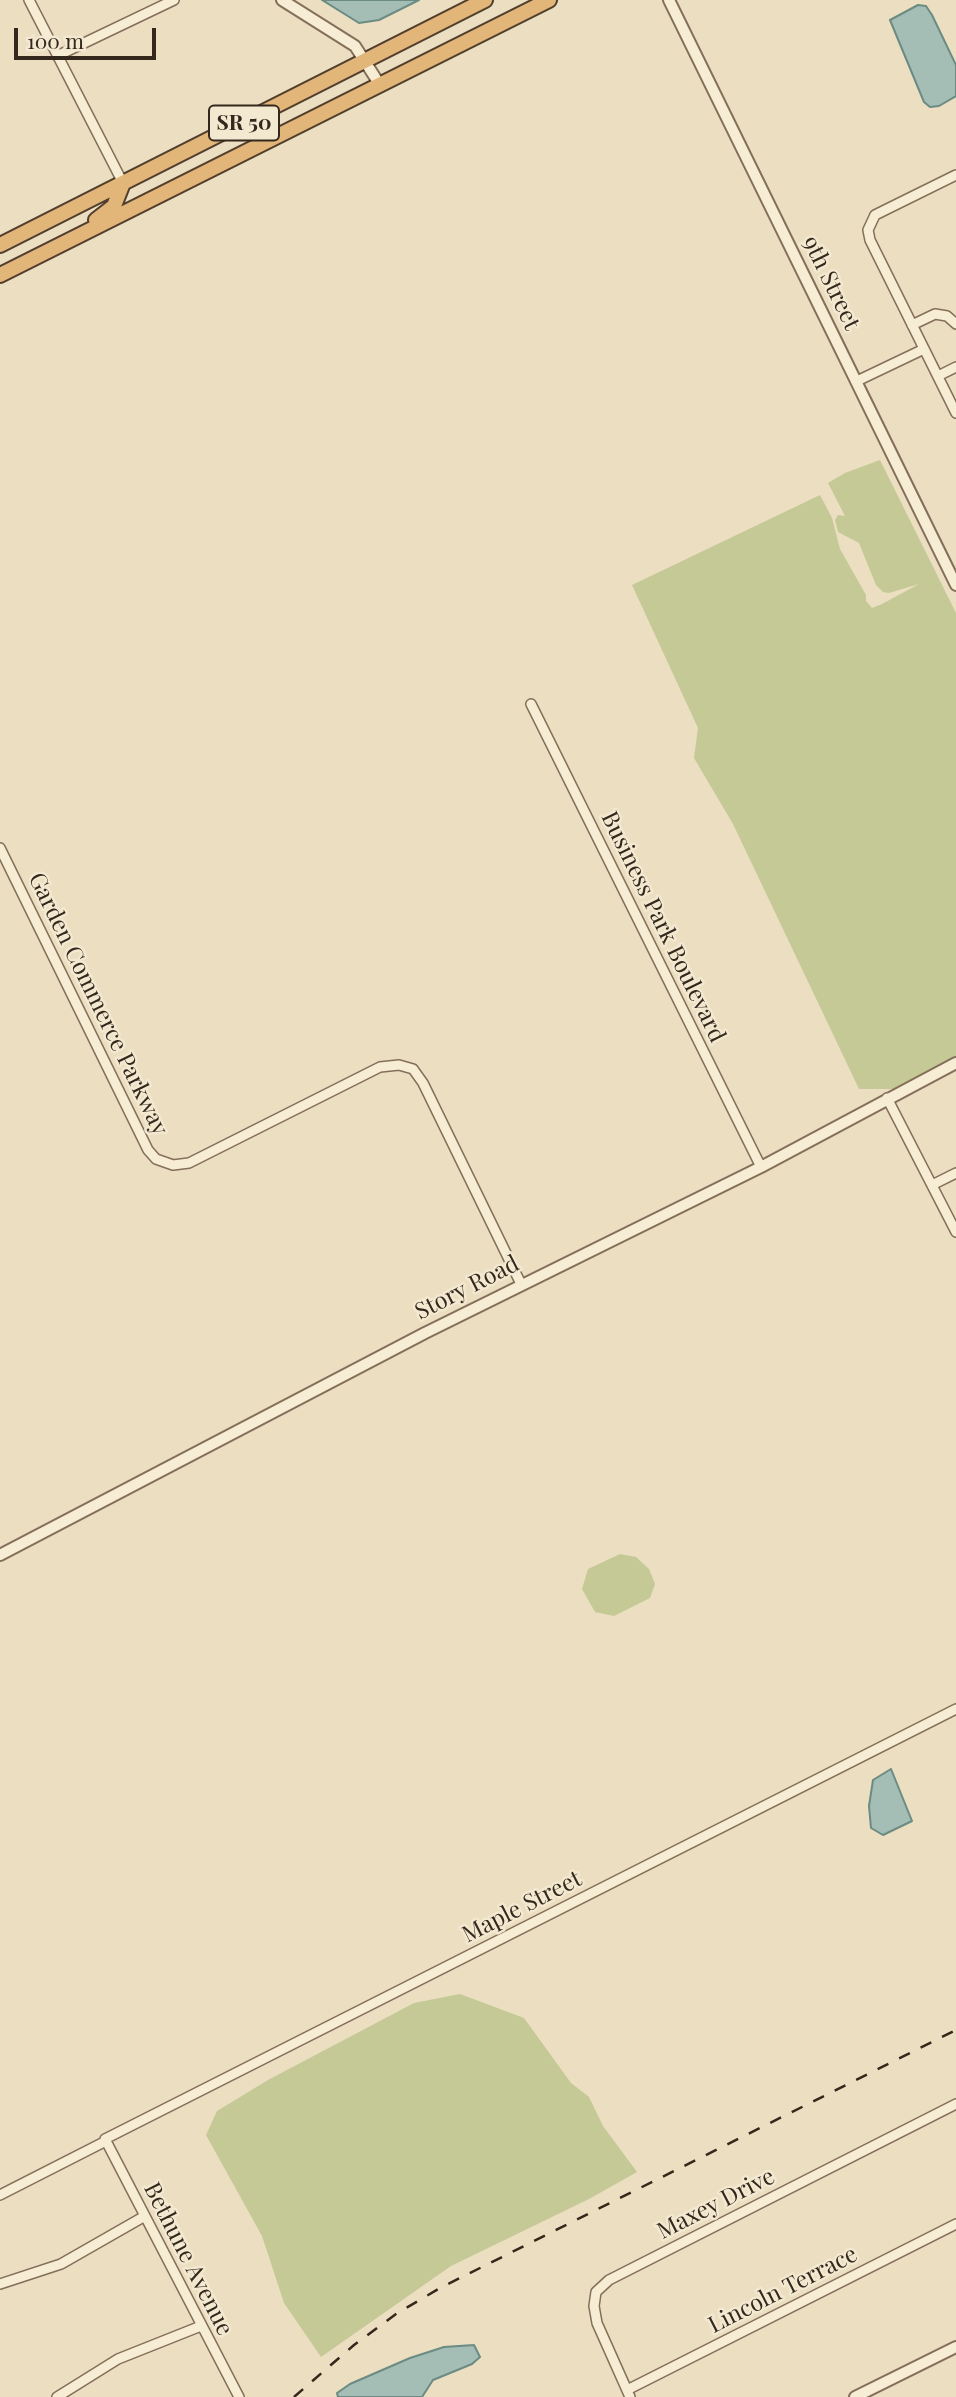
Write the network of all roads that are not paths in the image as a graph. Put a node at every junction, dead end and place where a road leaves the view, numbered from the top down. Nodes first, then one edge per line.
1 (29, 0) edge
2 (174, 0) edge
3 (282, 0) edge
4 (485, 0) edge
5 (550, 0) edge
6 (669, 0) edge
7 (57, 57) junction
8 (365, 61) junction
9 (380, 85) junction
10 (956, 175) edge
11 (123, 183) junction
12 (0, 245) edge
13 (43, 253) junction
14 (0, 275) edge
15 (956, 324) edge
16 (912, 325) junction
17 (924, 349) junction
18 (956, 367) edge
19 (937, 376) junction
20 (857, 381) junction
21 (956, 413) edge
22 (956, 585) edge
23 (531, 704) dead end
24 (0, 848) edge
25 (956, 1063) edge
26 (887, 1098) junction
27 (761, 1167) junction
28 (956, 1173) edge
29 (932, 1185) junction
30 (956, 1232) edge
31 (522, 1284) junction
32 (0, 1555) edge
33 (956, 1709) edge
34 (956, 2104) edge
35 (105, 2140) junction
36 (0, 2195) edge
37 (145, 2216) junction
38 (956, 2224) edge
39 (0, 2284) edge
40 (201, 2326) junction
41 (956, 2347) edge
42 (629, 2393) edge
43 (57, 2397) edge
44 (239, 2397) edge
45 (855, 2397) edge

1 - 7 street
2 - 7 street
3 - 8 street
4 - 8 highway, SR 50
5 - 9 highway, SR 50
6 - 20 street, 9th Street
7 - 11 street
8 - 9 street
8 - 11 highway, SR 50
9 - 13 highway, SR 50
10 - 16 street
11 - 12 highway, SR 50
11 - 13 highway
13 - 14 highway, SR 50
15 - 16 street
16 - 17 street
17 - 19 street
17 - 20 street
18 - 19 street
19 - 21 street
20 - 22 street, 9th Street
23 - 27 street, Business Park Boulevard
24 - 31 street, Garden Commerce Parkway
25 - 26 street, Story Road
26 - 27 street, Story Road
26 - 29 street
27 - 31 street, Story Road
28 - 29 street
29 - 30 street
31 - 32 street, Story Road
33 - 35 street, Maple Street
34 - 42 street, Maxey Drive
35 - 36 street, Maple Street
35 - 37 street, Bethune Avenue
37 - 39 street
37 - 40 street, Bethune Avenue
38 - 42 street, Lincoln Terrace
40 - 43 street
40 - 44 street, Bethune Avenue
41 - 45 street

